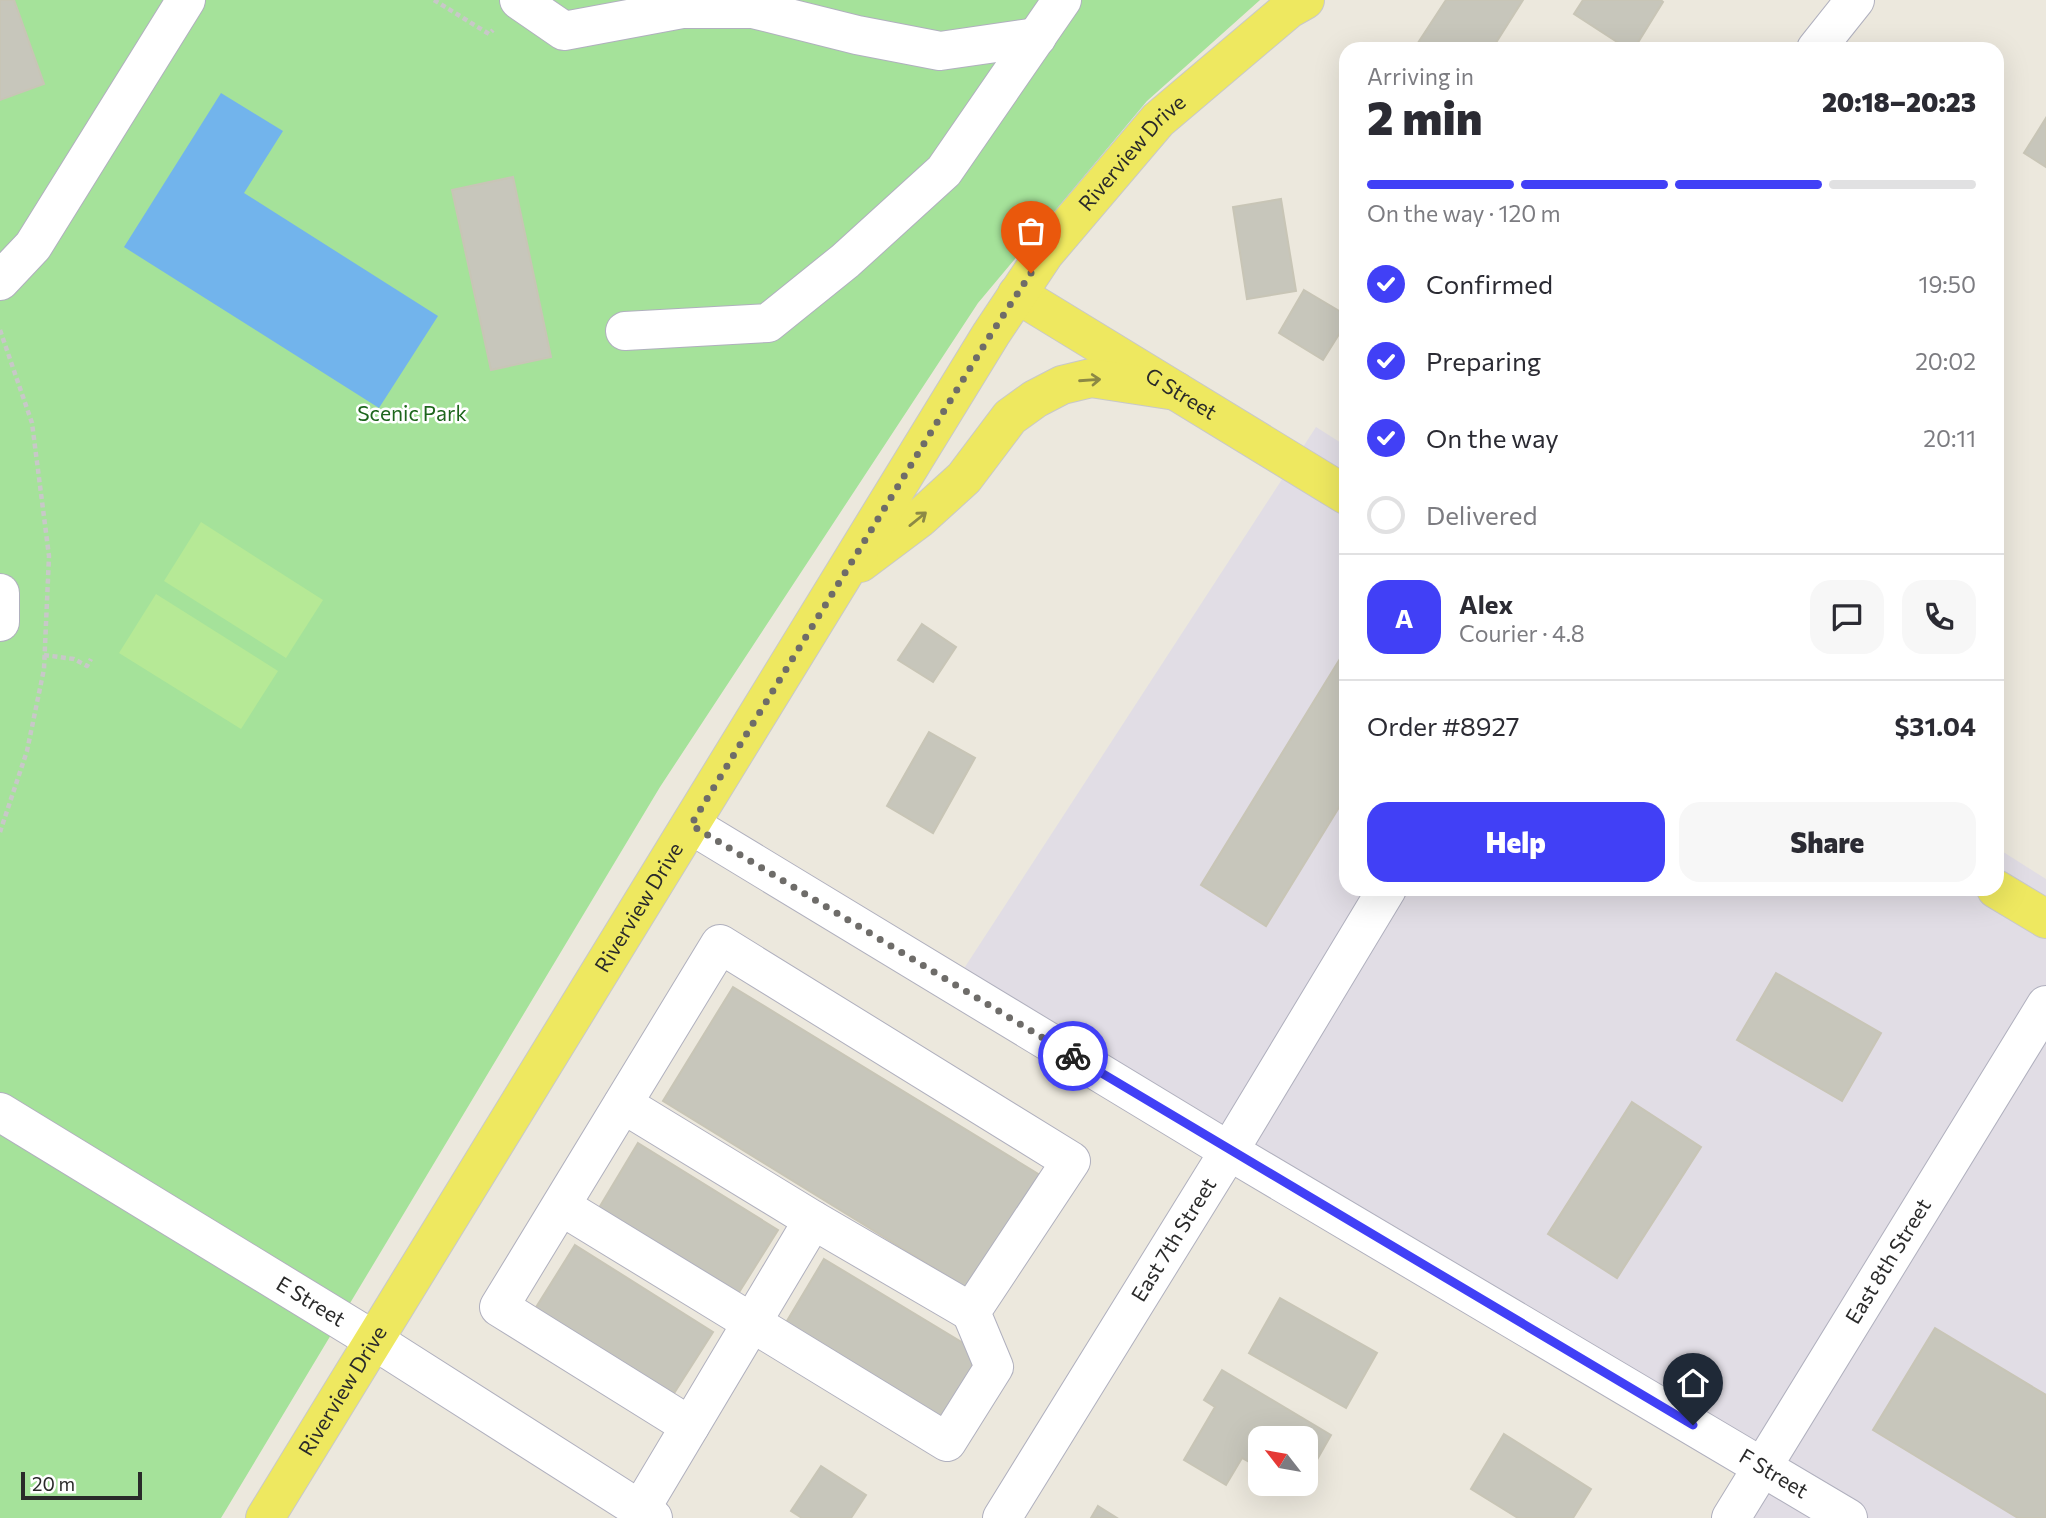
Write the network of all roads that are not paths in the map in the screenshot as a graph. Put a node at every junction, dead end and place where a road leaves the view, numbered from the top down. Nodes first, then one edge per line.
1 (186, 0) edge
2 (1062, 0) edge
3 (1854, 0) edge
4 (1292, 3) edge
5 (508, 13) edge
6 (1037, 37) junction
7 (1821, 42) edge
8 (0, 281) edge
9 (1017, 294) junction
10 (625, 331) dead end
11 (1176, 391) junction
12 (1339, 491) edge
13 (844, 575) junction
14 (0, 593) edge
15 (0, 622) edge
16 (691, 825) junction
17 (2004, 894) edge
18 (1383, 896) edge
19 (2046, 919) edge
20 (2046, 1005) edge
21 (622, 1104) junction
22 (0, 1112) edge
23 (1229, 1151) junction
24 (561, 1206) junction
25 (813, 1220) junction
26 (971, 1312) junction
27 (751, 1324) junction
28 (375, 1341) junction
29 (690, 1426) junction
30 (1762, 1466) junction
31 (646, 1514) edge
32 (265, 1518) edge
33 (1002, 1518) edge
34 (1731, 1518) edge
35 (1848, 1518) edge

1 - 8 street
2 - 6 street
3 - 7 street
4 - 9 main road, Riverview Drive
5 - 6 street
6 - 10 street
9 - 11 main road, G Street
9 - 13 main road, Riverview Drive
11 - 12 main road, G Street
13 -> 11 main road
13 - 16 main road, Riverview Drive
14 - 15 street
16 - 23 street, F Street
16 - 28 main road, Riverview Drive
17 - 19 main road
18 - 23 street, East 7th Street
20 - 30 street, East 8th Street
21 - 24 street
21 - 25 street
21 - 26 street
22 - 28 street, E Street
23 - 30 street, F Street
23 - 33 street, East 7th Street
24 - 27 street
24 - 29 street
25 - 26 street
25 - 27 street
26 - 27 street
27 - 29 street
28 - 31 street, E Street
28 - 32 main road, Riverview Drive
29 - 31 street
30 - 34 street, East 8th Street
30 - 35 street, F Street

